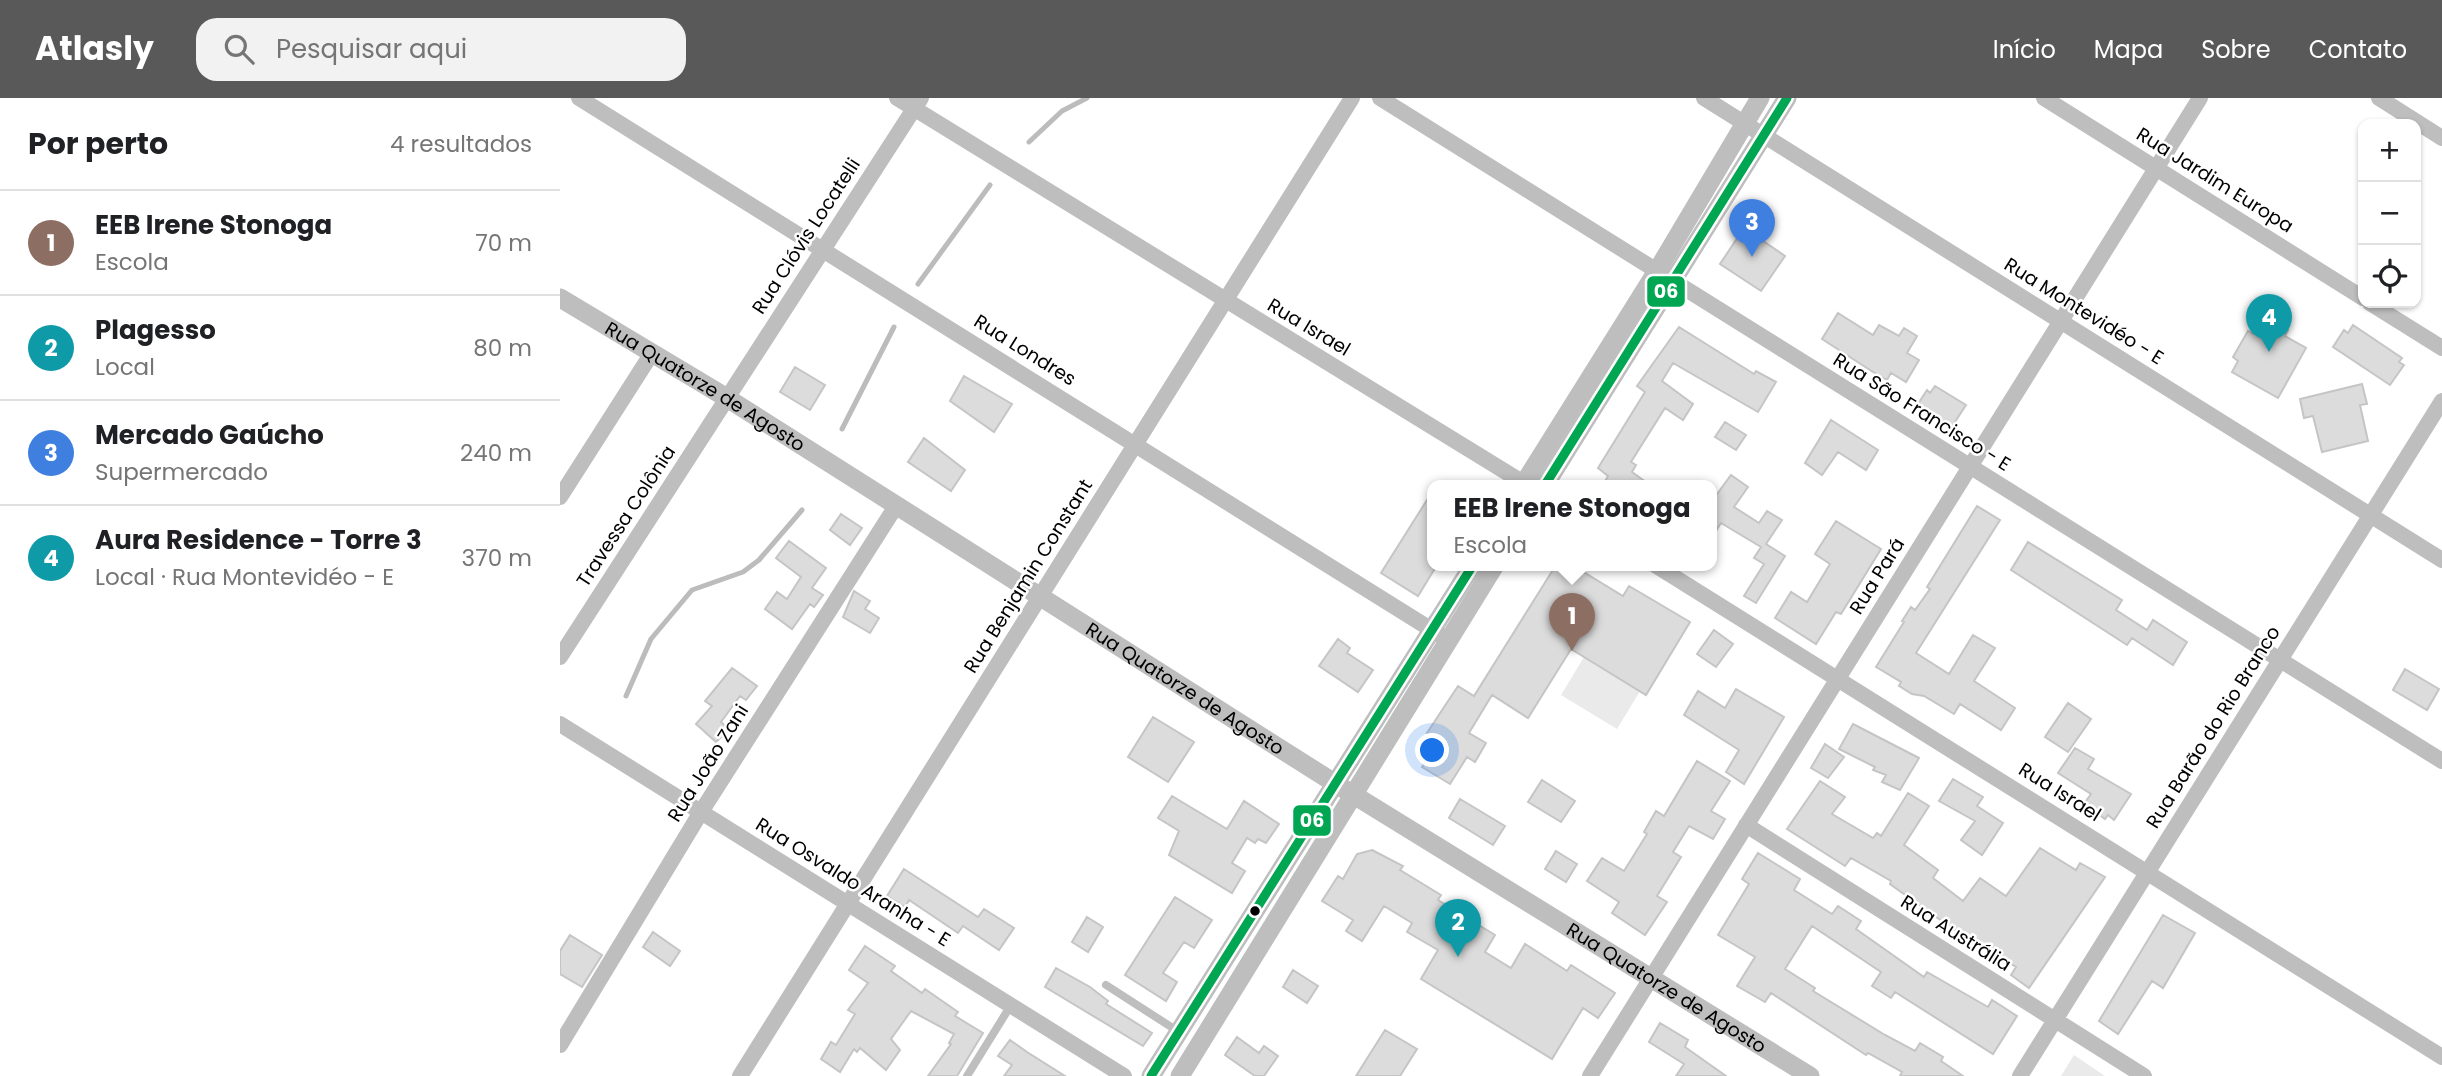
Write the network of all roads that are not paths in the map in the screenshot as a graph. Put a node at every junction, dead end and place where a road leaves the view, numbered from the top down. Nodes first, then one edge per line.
1 (579, 98) edge
2 (897, 98) edge
3 (1352, 98) edge
4 (1380, 98) edge
5 (1704, 98) edge
6 (1760, 98) edge
7 (1787, 98) edge
8 (2044, 98) edge
9 (2200, 98) edge
10 (2379, 98) edge
11 (917, 103) edge
12 (1744, 123) junction
13 (1764, 135) junction
14 (2442, 138) edge
15 (2156, 168) junction
16 (824, 248) junction
17 (1665, 276) junction
18 (2358, 295) edge
19 (560, 298) edge
20 (1226, 300) junction
21 (2378, 308) edge
22 (2061, 321) junction
23 (2442, 348) edge
24 (652, 354) junction
25 (726, 398) junction
26 (2442, 401) edge
27 (1136, 444) junction
28 (1970, 466) junction
29 (1518, 480) edge
30 (1528, 480) edge
31 (1548, 480) edge
32 (560, 498) edge
33 (896, 506) junction
34 (2370, 515) junction
35 (2442, 560) edge
36 (1470, 571) edge
37 (1490, 571) edge
38 (1666, 571) edge
39 (1040, 597) junction
40 (1440, 635) junction
41 (560, 657) edge
42 (2280, 659) junction
43 (1838, 679) junction
44 (1389, 700) junction
45 (1407, 710) junction
46 (560, 724) edge
47 (2442, 761) edge
48 (1336, 785) junction
49 (1358, 790) junction
50 (701, 812) junction
51 (1746, 825) junction
52 (2148, 871) junction
53 (848, 903) junction
54 (1243, 930) junction
55 (1263, 943) junction
56 (1651, 978) junction
57 (1106, 985) dead end
58 (1011, 1005) junction
59 (2055, 1020) junction
60 (1178, 1032) junction
61 (560, 1045) edge
62 (2442, 1057) edge
63 (740, 1076) edge
64 (967, 1076) edge
65 (1124, 1076) edge
66 (1151, 1076) edge
67 (1180, 1076) edge
68 (1590, 1076) edge
69 (1810, 1076) edge
70 (2020, 1076) edge
71 (2144, 1076) edge

1 - 16 street, Rua Londres
2 - 11 street
3 - 20 street, Rua Benjamin Constant
4 - 17 street, Rua São Francisco - E
5 - 12 street, Rua Montevidéo - E
6 - 12 street
7 - 13 street
8 - 15 street, Rua Jardim Europa
9 - 15 street, Rua Pará
10 - 14 street
11 - 16 street, Rua Clóvis Locatelli
11 - 20 street, Rua Israel
12 - 13 street, Rua Montevidéo - E
12 - 17 street
13 - 17 street
13 - 22 street, Rua Montevidéo - E
15 - 18 street, Rua Jardim Europa
15 - 22 street, Rua Pará
16 - 25 street, Rua Clóvis Locatelli
16 - 27 street, Rua Londres
17 - 28 street, Rua São Francisco - E
17 - 30 street
17 - 31 street
19 - 24 street, Rua Quatorze de Agosto
20 - 27 street, Rua Benjamin Constant
20 - 29 street, Rua Israel
21 - 23 street
22 - 28 street, Rua Pará
22 - 34 street, Rua Montevidéo - E
24 - 25 street, Rua Quatorze de Agosto
24 - 32 street
25 - 33 street, Rua Quatorze de Agosto
25 - 41 street, Travessa Colônia
26 - 34 street, Rua Barão do Rio Branco
27 - 39 street, Rua Benjamin Constant
27 - 40 street, Rua Londres
28 - 42 street, Rua São Francisco - E
28 - 43 street, Rua Pará
33 - 39 street, Rua Quatorze de Agosto
33 - 50 street, Rua João Zani
34 - 35 street, Rua Montevidéo - E
34 - 42 street, Rua Barão do Rio Branco
36 - 40 street
37 - 40 street
38 - 43 street, Rua Israel
39 - 48 street, Rua Quatorze de Agosto
39 - 53 street, Rua Benjamin Constant
40 - 44 street
40 - 45 street
42 - 47 street, Rua São Francisco - E
42 - 52 street, Rua Barão do Rio Branco
43 - 51 street, Rua Pará
43 - 52 street, Rua Israel
44 - 45 street
44 - 48 street
45 - 49 street
46 - 50 street, Rua Osvaldo Aranha - E
48 - 49 street, Rua Quatorze de Agosto
48 - 54 street
49 - 55 street
49 - 56 street, Rua Quatorze de Agosto
50 - 53 street, Rua Osvaldo Aranha - E
50 - 61 street, Rua João Zani
51 - 56 street, Rua Pará
51 - 59 street, Rua Austrália
52 - 59 street, Rua Barão do Rio Branco
52 - 62 street, Rua Israel
53 - 58 street, Rua Osvaldo Aranha - E
53 - 63 street, Rua Benjamin Constant
54 - 55 lane
54 - 60 street
55 - 67 street
56 - 68 street, Rua Pará
56 - 69 street, Rua Quatorze de Agosto
57 - 60 lane
58 - 64 lane
58 - 65 street, Rua Osvaldo Aranha - E
59 - 70 street, Rua Barão do Rio Branco
59 - 71 street, Rua Austrália
60 - 66 street

